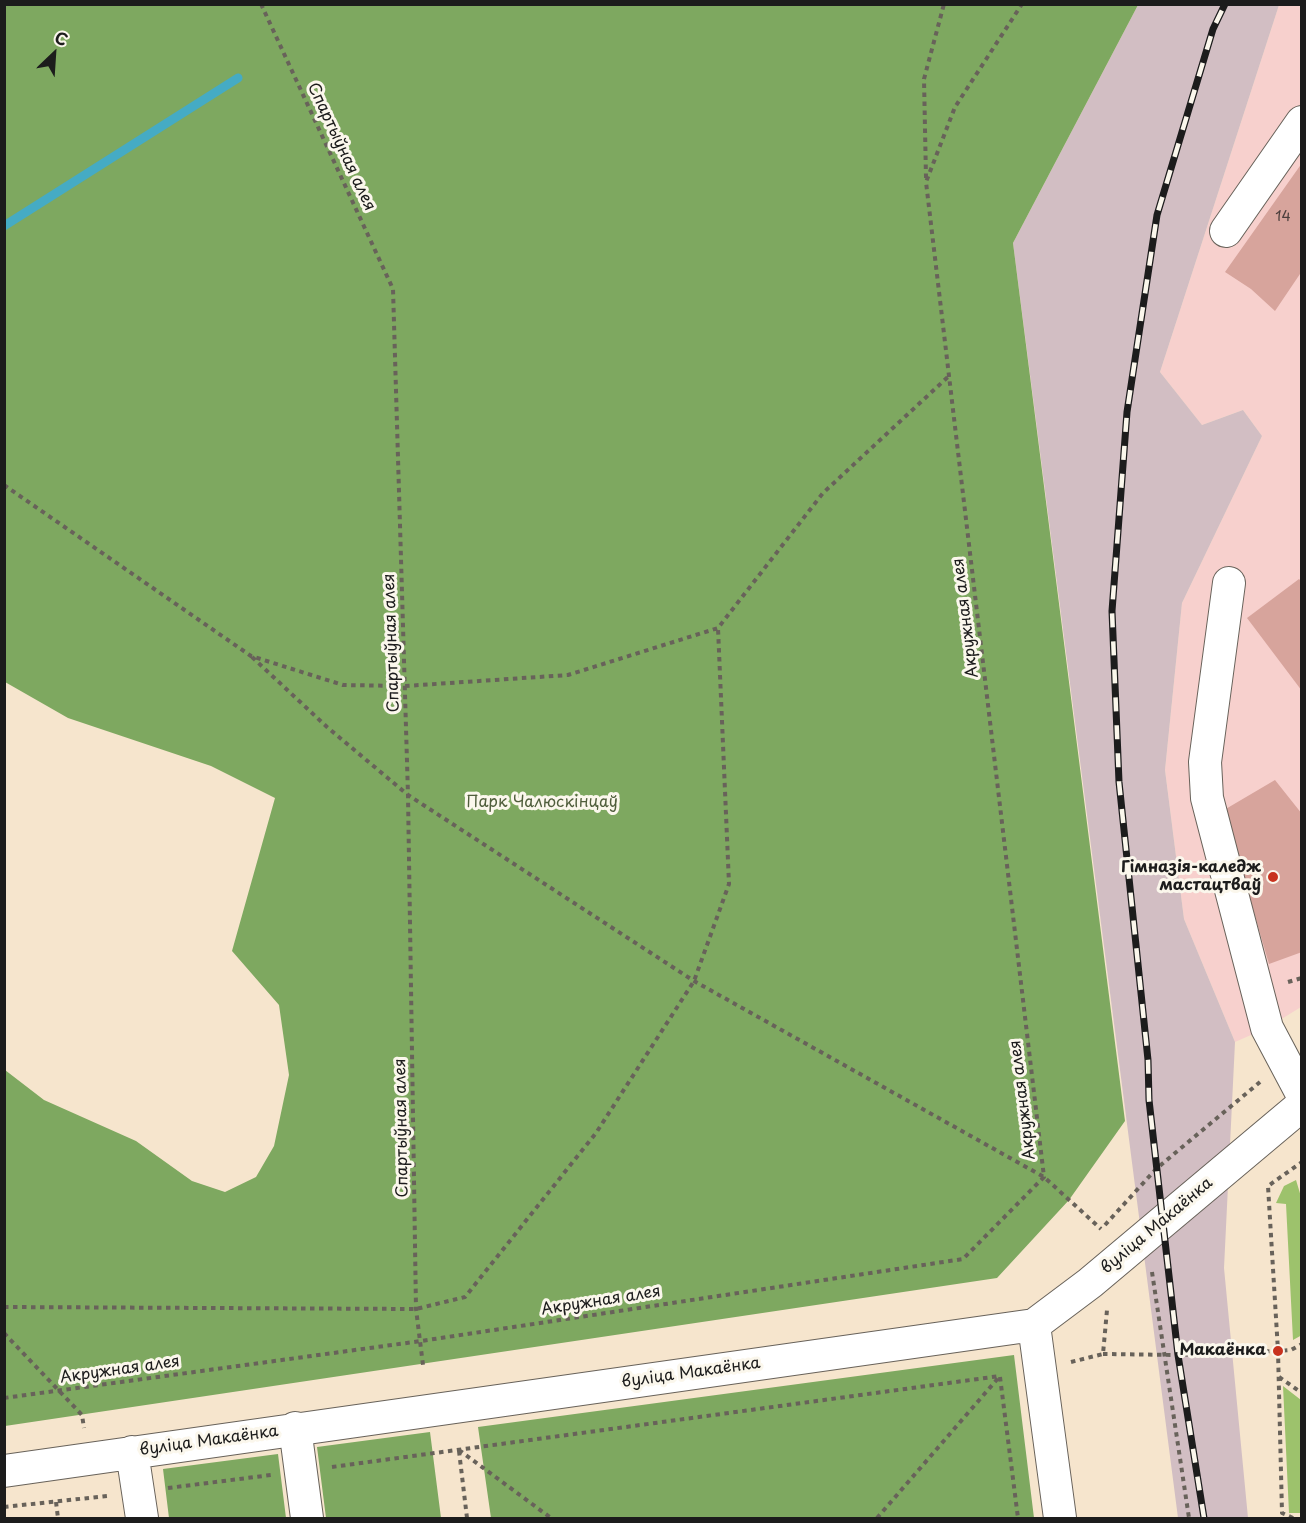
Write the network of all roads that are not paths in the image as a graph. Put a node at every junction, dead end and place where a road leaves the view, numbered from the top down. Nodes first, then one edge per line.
1 (1302, 122) edge
2 (1226, 231) dead end
3 (1229, 583) dead end
4 (1302, 1094) edge
5 (1302, 1105) edge
6 (1034, 1325) junction
7 (295, 1428) junction
8 (132, 1452) junction
9 (4, 1471) edge
10 (140, 1505) edge
11 (307, 1518) edge
12 (1060, 1518) edge

1 - 2 street
3 - 4 street
5 - 6 street, вуліца Макаёнка
6 - 7 street, вуліца Макаёнка
6 - 12 street
7 - 8 street, вуліца Макаёнка
7 - 11 street
8 - 9 street, вуліца Макаёнка
8 - 10 street

